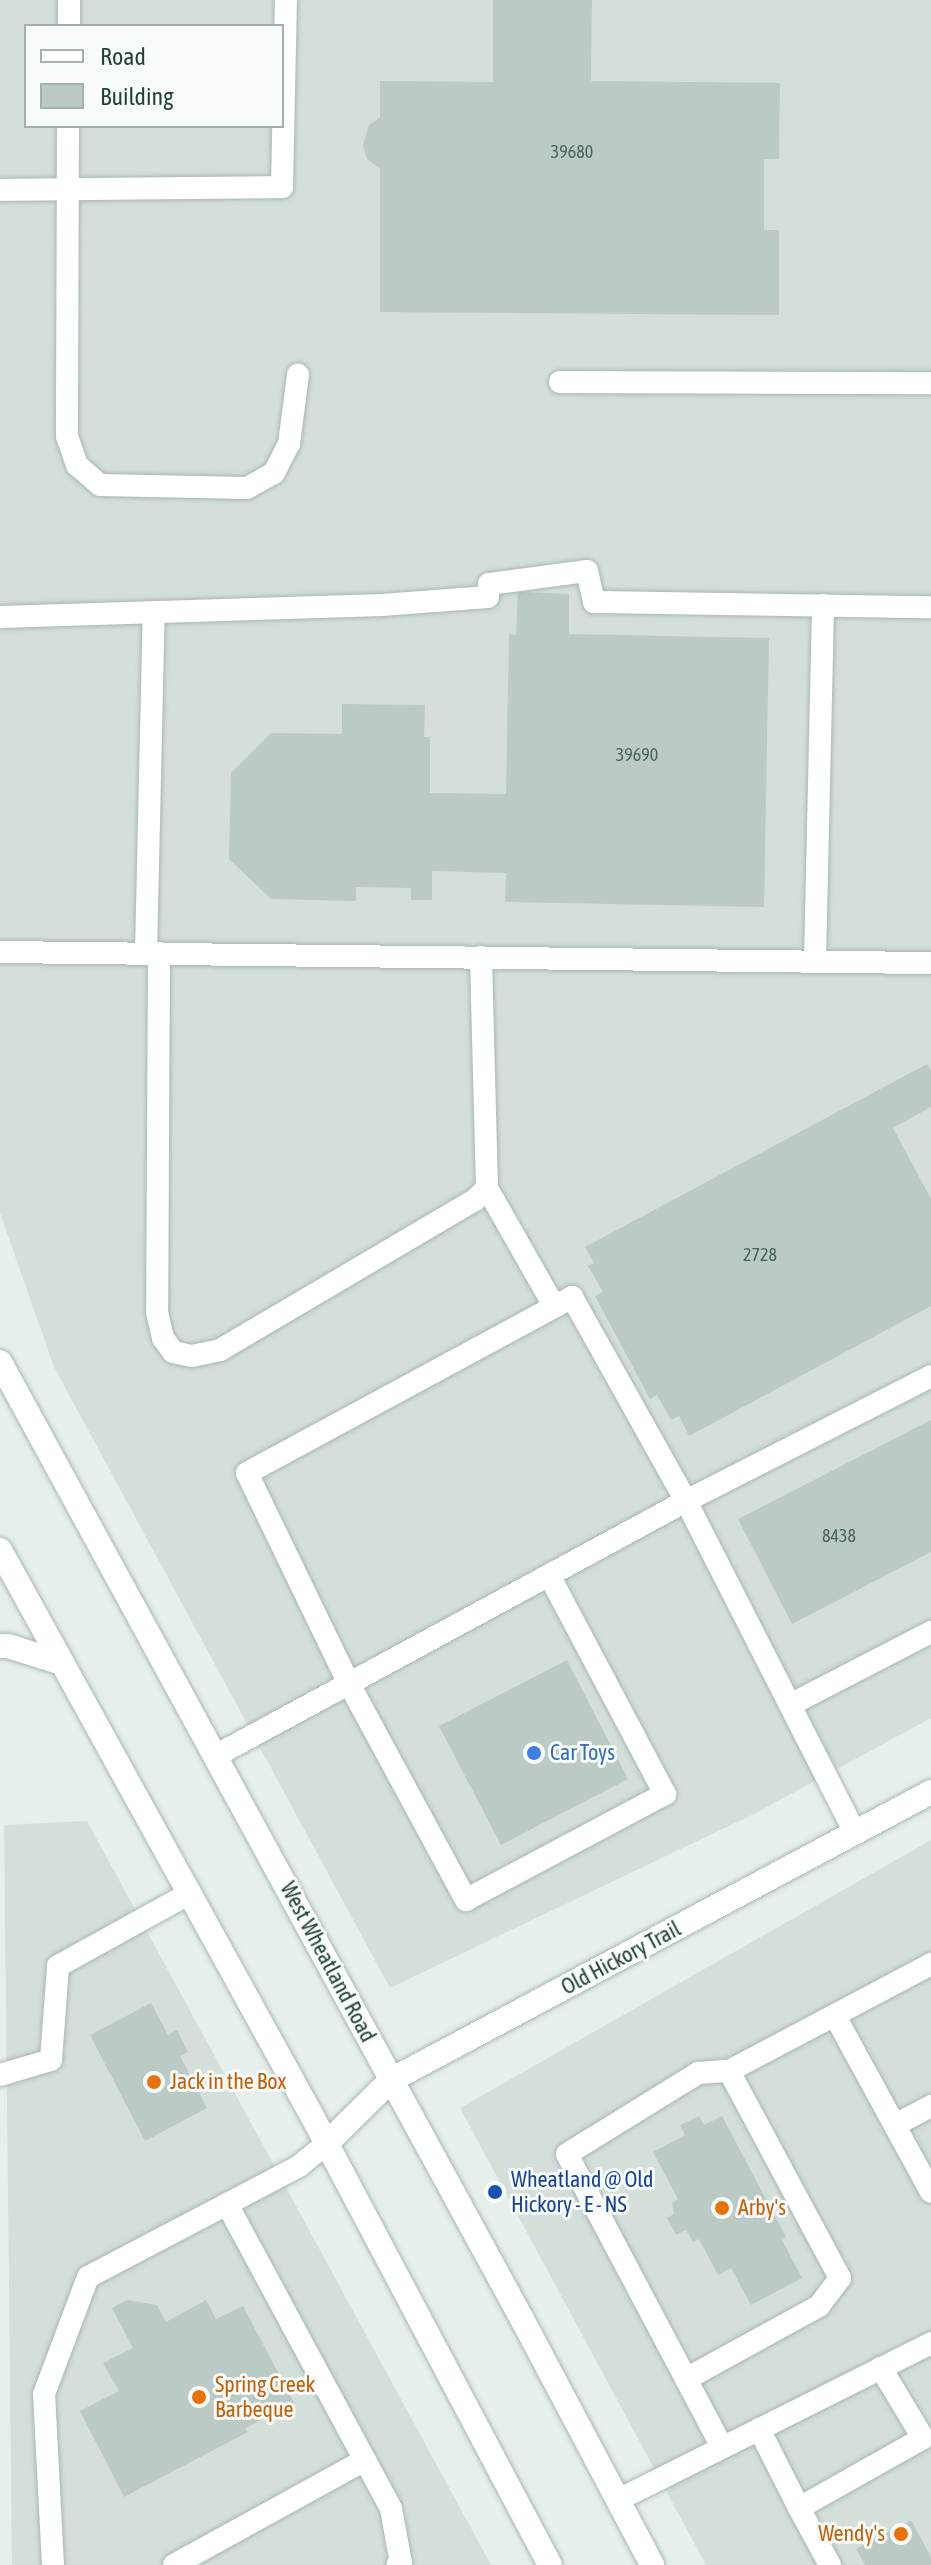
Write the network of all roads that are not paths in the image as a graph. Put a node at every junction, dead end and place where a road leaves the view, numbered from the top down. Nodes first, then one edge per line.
1 (69, 0) edge
2 (286, 0) edge
3 (69, 24) edge
4 (284, 94) edge
5 (68, 128) edge
6 (283, 128) edge
7 (67, 189) junction
8 (0, 190) edge
9 (298, 375) dead end
10 (560, 382) dead end
11 (931, 383) edge
12 (823, 605) junction
13 (931, 607) edge
14 (154, 612) junction
15 (0, 617) edge
16 (0, 952) edge
17 (152, 953) junction
18 (481, 957) junction
19 (815, 960) junction
20 (931, 963) edge
21 (487, 1188) junction
22 (554, 1306) junction
23 (0, 1362) edge
24 (931, 1376) edge
25 (686, 1501) junction
26 (0, 1550) edge
27 (549, 1575) junction
28 (931, 1632) edge
29 (0, 1646) edge
30 (62, 1663) junction
31 (349, 1684) junction
32 (790, 1705) junction
33 (217, 1755) junction
34 (931, 1792) edge
35 (855, 1833) junction
36 (190, 1893) junction
37 (931, 1964) edge
38 (835, 2016) junction
39 (729, 2071) junction
40 (0, 2075) edge
41 (391, 2080) junction
42 (931, 2106) edge
43 (895, 2125) junction
44 (326, 2144) junction
45 (931, 2192) edge
46 (227, 2204) junction
47 (931, 2343) edge
48 (881, 2368) junction
49 (686, 2379) junction
50 (759, 2429) junction
51 (927, 2445) edge
52 (722, 2447) junction
53 (365, 2460) junction
54 (618, 2500) junction
55 (799, 2508) junction
56 (53, 2565) edge
57 (174, 2565) edge
58 (397, 2565) edge
59 (550, 2565) edge
60 (652, 2565) edge
61 (830, 2565) edge

1 - 3 lane
2 - 4 lane
5 - 7 lane
6 - 7 lane
7 - 8 lane
7 - 9 lane
10 - 11 lane
12 - 13 lane
12 - 14 lane
12 - 19 lane
14 - 15 lane
14 - 17 lane
16 - 17 lane
17 - 18 lane
17 - 21 lane
18 - 19 lane
18 - 21 lane
19 - 20 lane
21 - 22 lane
22 - 25 lane
22 - 31 lane
23 - 33 main road, West Wheatland Road
24 - 25 lane
25 - 27 lane
25 - 32 lane
26 - 30 main road
27 - 31 lane
27 - 31 lane
28 - 32 lane
29 - 30 main road
30 - 36 main road
31 - 33 lane
32 - 35 lane
33 - 41 main road, West Wheatland Road
34 - 35 main road, Old Hickory Trail
35 - 41 main road, Old Hickory Trail
36 - 40 lane
36 - 44 main road
37 - 38 lane
38 - 39 lane
38 - 43 lane
39 - 49 lane
39 - 49 lane
41 - 44 main road, Old Hickory Trail
41 - 54 main road, West Wheatland Road
42 - 43 lane
43 - 45 lane
44 - 46 lane
44 - 59 main road
46 - 53 lane
46 - 56 lane
47 - 48 lane
48 - 50 lane
48 - 51 lane
49 - 52 lane
50 - 52 lane
50 - 55 lane
51 - 55 lane
52 - 54 lane
53 - 57 lane
53 - 58 lane
54 - 60 main road, West Wheatland Road
55 - 61 lane

